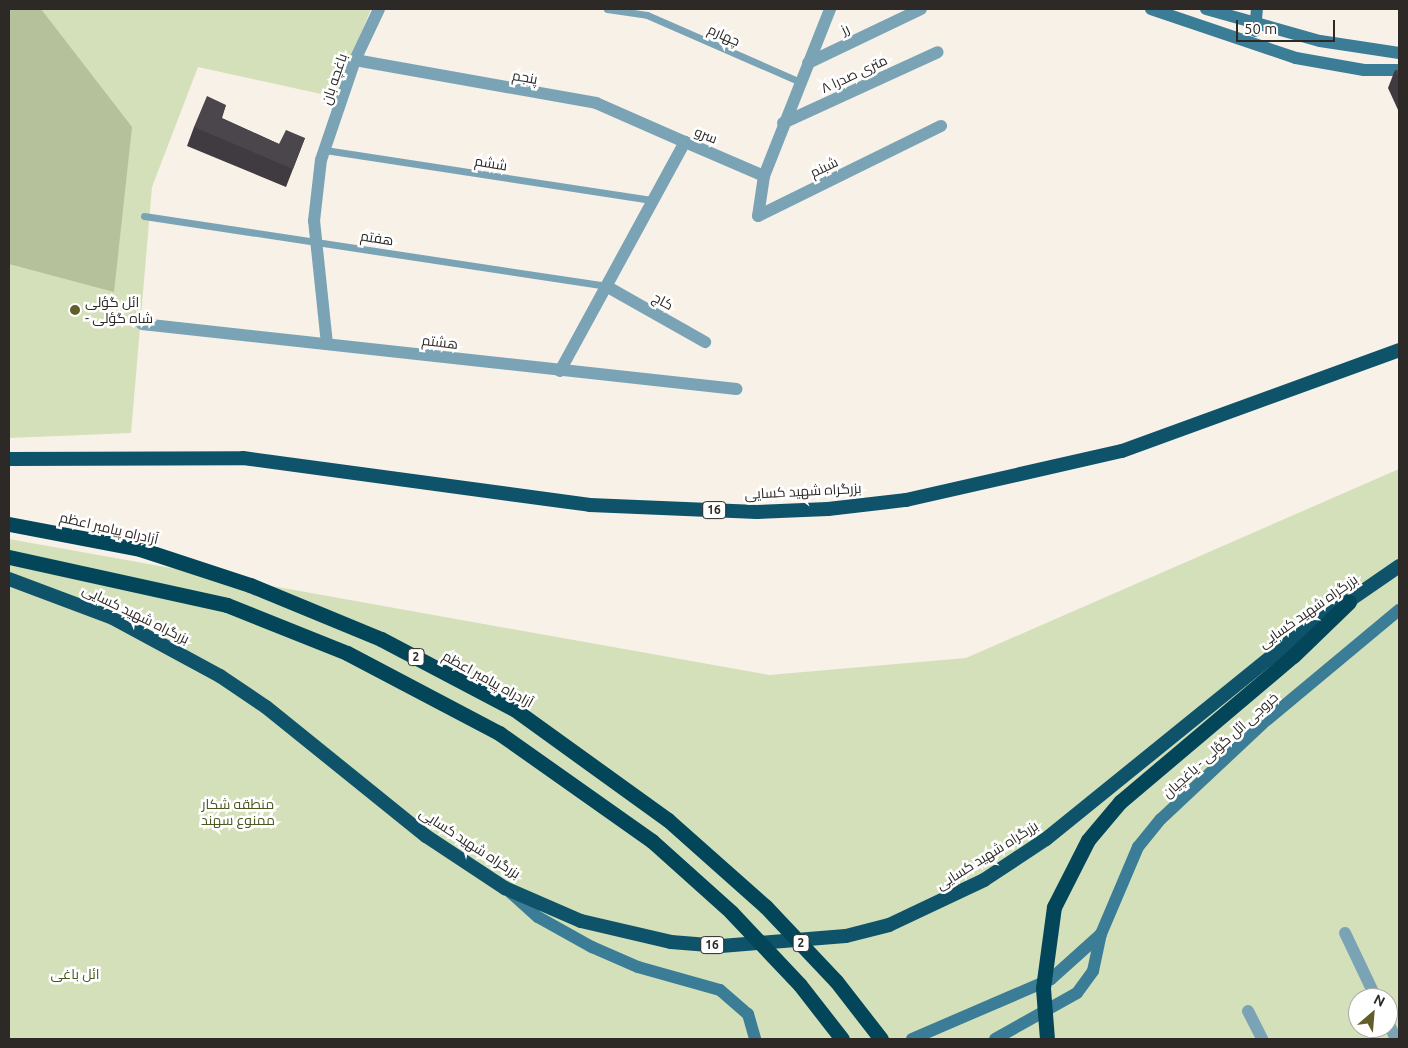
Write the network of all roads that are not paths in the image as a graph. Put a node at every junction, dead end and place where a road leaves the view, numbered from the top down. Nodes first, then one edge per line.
1 (379, 9) edge
2 (607, 9) edge
3 (830, 9) edge
4 (921, 9) edge
5 (1151, 9) edge
6 (1206, 9) edge
7 (1257, 9) edge
8 (1256, 25) junction
9 (1252, 44) junction
10 (938, 52) dead end
11 (1399, 53) edge
12 (355, 60) junction
13 (808, 63) junction
14 (1399, 70) edge
15 (800, 82) junction
16 (783, 123) junction
17 (941, 126) dead end
18 (685, 142) junction
19 (323, 155) junction
20 (764, 176) junction
21 (653, 200) junction
22 (144, 216) dead end
23 (317, 241) junction
24 (606, 286) junction
25 (142, 324) dead end
26 (705, 342) dead end
27 (327, 344) junction
28 (1399, 350) edge
29 (560, 371) junction
30 (736, 389) dead end
31 (9, 459) edge
32 (9, 524) edge
33 (9, 557) edge
34 (1399, 566) edge
35 (9, 579) edge
36 (1349, 602) junction
37 (1399, 610) edge
38 (505, 888) junction
39 (1102, 934) junction
40 (1345, 934) dead end
41 (1371, 988) edge
42 (1248, 1011) dead end
43 (755, 1039) edge
44 (842, 1039) edge
45 (881, 1039) edge
46 (912, 1039) edge
47 (995, 1039) edge
48 (1047, 1039) edge
49 (1262, 1039) edge

1 - 12 street, باغچه بان
2 - 15 lane, چهارم
3 - 13 street
4 - 13 street, رز
5 - 9 main road
6 - 8 main road
7 - 8 main road
8 - 9 main road
8 - 11 main road
9 - 14 main road
10 - 16 street, ۸ متری صدرا
12 - 18 street, پنجم
12 - 19 street, باغچه بان
13 - 15 street
15 - 16 street
16 - 20 street
17 - 20 street, شبنم
18 - 20 street, سرو
18 - 21 street, سرو
19 - 21 lane, ششم
19 - 23 street, باغچه بان
21 - 24 street, سرو
22 - 23 lane, هفتم
23 - 24 lane, هفتم
23 - 27 street, باغچه بان
24 - 26 street, کاج
24 - 29 street, سرو
25 - 27 street, هشتم
27 - 29 street, هشتم
28 - 31 highway, بزرگراه شهید کسایی / 16
29 - 30 street, هشتم
32 - 45 highway, آزادراه پیامبر اعظم / 2, bridge
33 - 44 highway, 2, bridge
34 - 36 highway, بزرگراه شهید کسایی / 16
35 - 38 highway, بزرگراه شهید کسایی / 16
36 - 38 highway, بزرگراه شهید کسایی / 16
36 - 48 highway, bridge
37 - 39 main road, خروجی ائل گؤلی - یاغچیان
38 - 43 main road
39 - 46 main road
39 - 47 main road, خروجی ائل گؤلی - یاغچیان
40 - 41 street
42 - 49 street

